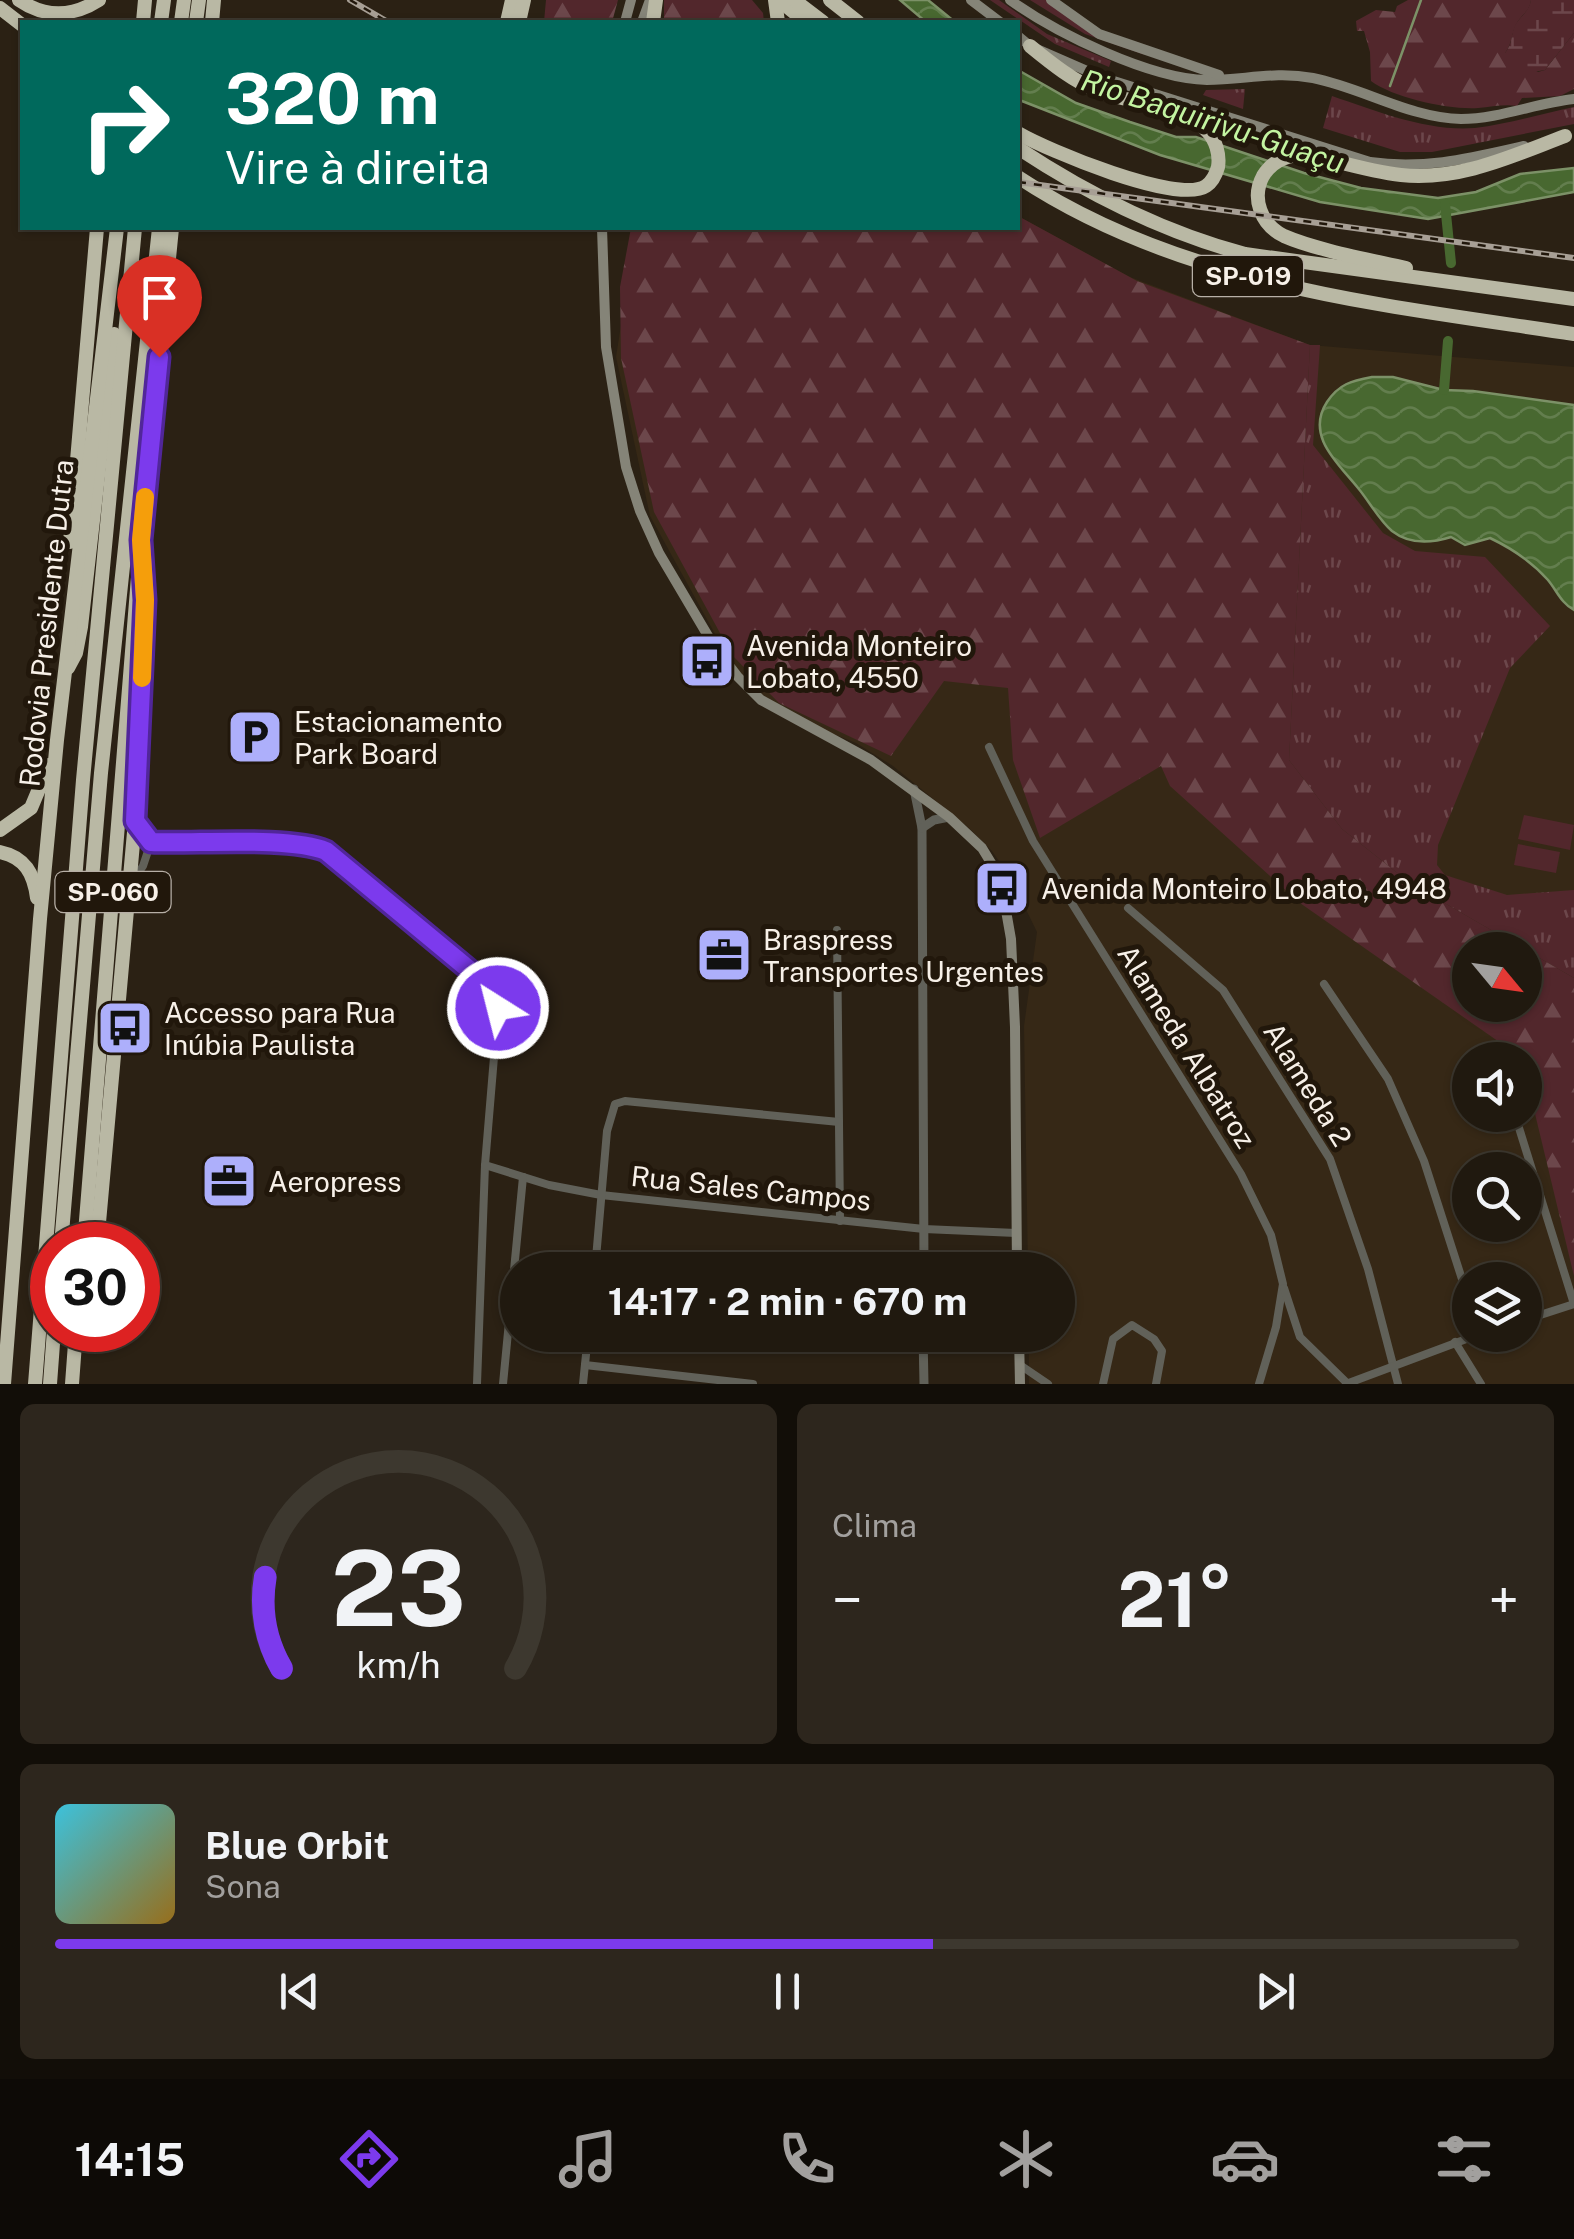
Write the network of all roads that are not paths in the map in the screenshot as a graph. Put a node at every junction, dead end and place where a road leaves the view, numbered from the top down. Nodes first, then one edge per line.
1 (19, 0) edge
2 (99, 0) edge
3 (777, 0) edge
4 (794, 0) edge
5 (830, 0) edge
6 (971, 0) edge
7 (1010, 0) edge
8 (1051, 0) edge
9 (803, 20) edge
10 (820, 20) edge
11 (855, 20) edge
12 (997, 20) edge
13 (1024, 41) edge
14 (1230, 76) junction
15 (1574, 99) edge
16 (1020, 134) edge
17 (1570, 136) edge
18 (1020, 149) edge
19 (1020, 177) edge
20 (98, 230) edge
21 (117, 230) edge
22 (159, 230) edge
23 (174, 230) edge
24 (606, 230) edge
25 (135, 234) edge
26 (1460, 282) junction
27 (1574, 299) edge
28 (1496, 322) junction
29 (1574, 334) edge
30 (1574, 342) edge
31 (141, 540) junction
32 (71, 603) junction
33 (63, 678) junction
34 (57, 740) junction
35 (989, 747) dead end
36 (914, 789) junction
37 (949, 817) junction
38 (135, 821) junction
39 (922, 828) junction
40 (0, 830) edge
41 (151, 842) junction
42 (0, 852) edge
43 (129, 885) junction
44 (1128, 908) dead end
45 (40, 919) junction
46 (837, 930) dead end
47 (1324, 984) dead end
48 (838, 1122) junction
49 (1520, 1132) edge
50 (485, 1165) junction
51 (523, 1177) junction
52 (602, 1195) junction
53 (840, 1221) junction
54 (63, 1222) edge
55 (86, 1222) edge
56 (99, 1222) edge
57 (924, 1229) junction
58 (1016, 1234) junction
59 (597, 1252) edge
60 (924, 1252) edge
61 (1016, 1252) edge
62 (1456, 1262) edge
63 (1283, 1284) junction
64 (1574, 1304) edge
65 (1542, 1314) edge
66 (1452, 1344) edge
67 (52, 1352) edge
68 (74, 1352) edge
69 (80, 1352) edge
70 (586, 1352) edge
71 (924, 1352) edge
72 (1020, 1352) edge
73 (1462, 1352) edge
74 (1020, 1364) junction
75 (585, 1365) junction
76 (1395, 1367) junction
77 (671, 1379) edge
78 (72, 1383) edge
79 (4, 1384) edge
80 (35, 1384) edge
81 (50, 1384) edge
82 (477, 1384) edge
83 (503, 1384) edge
84 (582, 1384) edge
85 (753, 1384) edge
86 (924, 1384) edge
87 (1020, 1384) edge
88 (1048, 1384) edge
89 (1104, 1384) edge
90 (1156, 1384) edge
91 (1258, 1384) edge
92 (1346, 1384) edge
93 (1398, 1384) edge
94 (1481, 1384) edge

1 - 2 highway
3 - 9 highway
4 - 10 highway
5 - 11 highway
6 - 12 main road
7 - 14 main road
8 - 14 main road
13 - 16 highway
13 - 17 main road
14 - 15 main road
17 - 26 highway
18 - 26 highway, SP-019
19 - 28 highway, SP-019
20 - 32 highway
21 - 32 highway, Rodovia Presidente Dutra / SP-060
22 - 54 highway, SP-060
23 - 31 highway, SP-060
24 - 36 main road
25 - 33 highway
25 - 80 highway, Rodovia Presidente Dutra / SP-060
26 - 27 highway, SP-019
28 - 29 highway, SP-019
28 - 30 highway
31 - 38 highway
31 - 55 highway, SP-060
32 - 33 highway, Rodovia Presidente Dutra / SP-060
33 - 34 highway, Rodovia Presidente Dutra / SP-060
34 - 40 highway
34 - 45 highway, Rodovia Presidente Dutra / SP-060
35 - 63 street, Alameda Albatroz
36 - 37 main road
36 - 39 street
37 - 39 street
37 - 58 main road
38 - 41 street
38 - 43 highway
39 - 57 street
41 - 43 street
41 - 50 street
42 - 45 highway
43 - 56 highway
44 - 76 street, Alameda 2
45 - 79 highway, Rodovia Presidente Dutra / SP-060
46 - 48 street
47 - 62 street
48 - 52 street
48 - 53 street
49 - 64 street
50 - 51 street, Rua Sales Campos
50 - 82 street
51 - 52 street, Rua Sales Campos
51 - 83 street
52 - 53 street, Rua Sales Campos
52 - 59 street
53 - 57 street, Rua Sales Campos
57 - 58 street, Rua Sales Campos
57 - 60 street
58 - 61 main road
63 - 91 street, Alameda Albatroz
63 - 92 street
64 - 65 street
66 - 76 street
67 - 81 highway
68 - 78 highway
69 - 78 highway
70 - 75 street
71 - 86 street
72 - 74 main road
73 - 94 street
74 - 87 main road
74 - 88 street
75 - 77 street
75 - 84 street
76 - 92 street
76 - 93 street, Alameda 2
77 - 85 street
89 - 90 street

